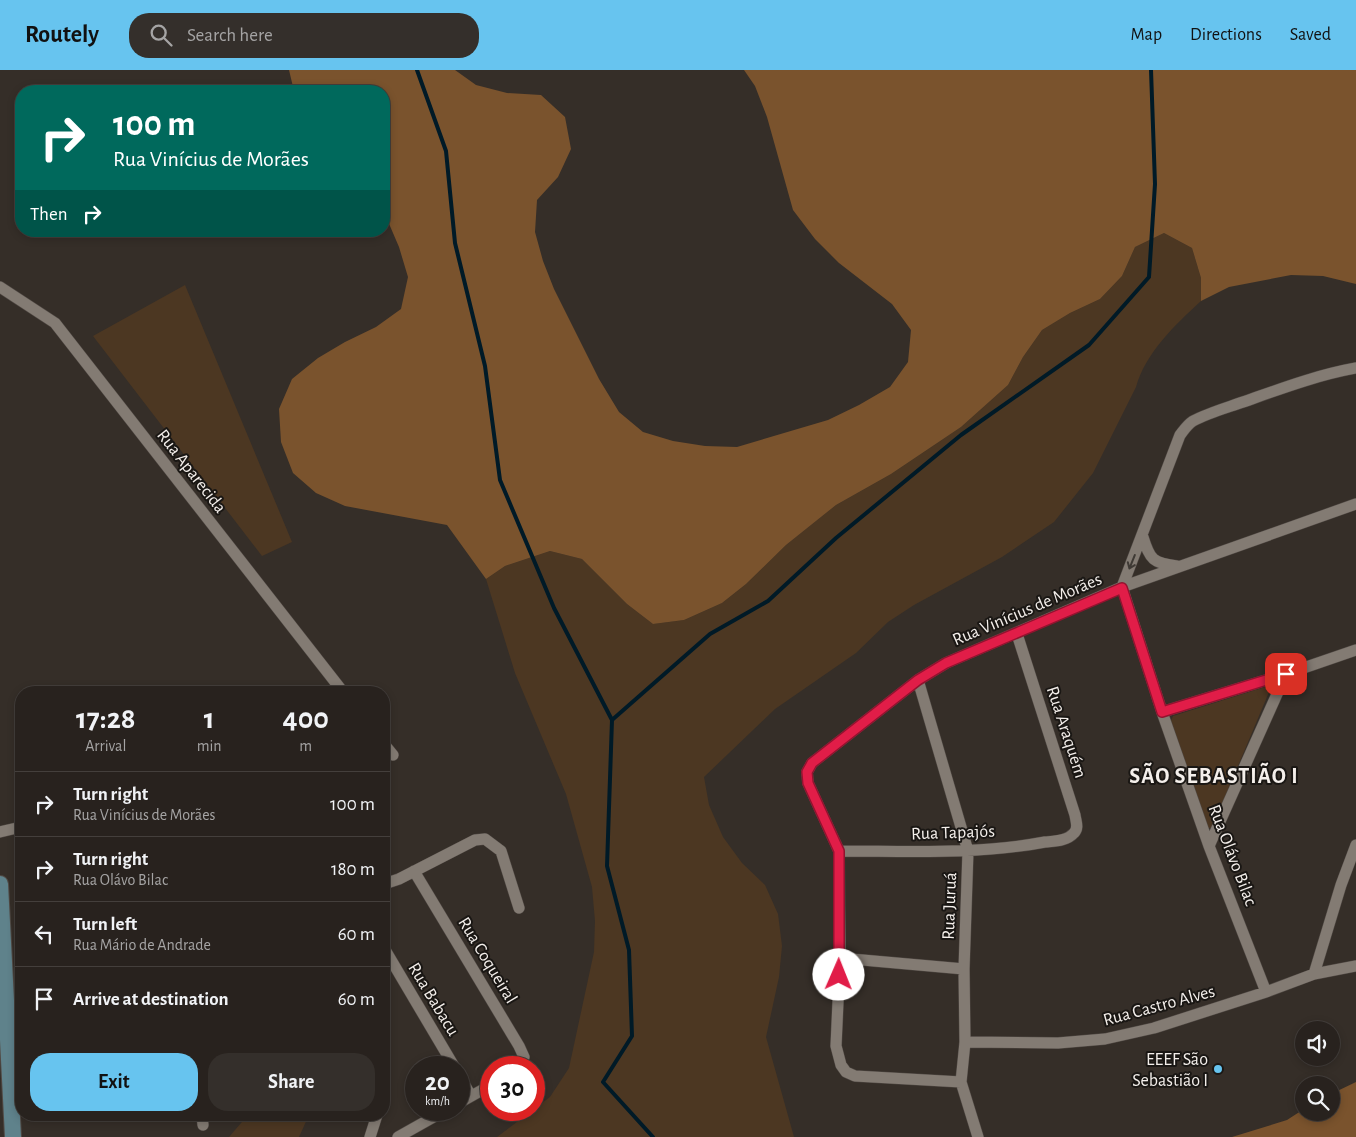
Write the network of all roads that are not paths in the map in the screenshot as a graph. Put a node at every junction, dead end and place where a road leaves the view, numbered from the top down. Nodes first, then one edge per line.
1 (0, 287) edge
2 (1356, 368) edge
3 (1356, 504) edge
4 (1142, 537) junction
5 (1181, 566) junction
6 (1122, 588) junction
7 (1017, 634) junction
8 (1356, 650) edge
9 (1286, 674) junction
10 (918, 680) junction
11 (338, 686) edge
12 (1162, 712) junction
13 (390, 751) edge
14 (393, 755) dead end
15 (15, 829) edge
16 (0, 832) edge
17 (1067, 838) joint
18 (1356, 845) edge
19 (1209, 846) junction
20 (839, 851) junction
21 (968, 851) junction
22 (414, 871) junction
23 (390, 881) edge
24 (0, 884) edge
25 (519, 908) dead end
26 (390, 958) edge
27 (840, 958) junction
28 (1356, 966) edge
29 (964, 968) junction
30 (1314, 974) junction
31 (1266, 992) junction
32 (4, 1039) edge
33 (965, 1042) junction
34 (447, 1056) edge
35 (524, 1056) edge
36 (961, 1082) junction
37 (480, 1091) edge
38 (471, 1096) edge
39 (375, 1121) edge
40 (426, 1121) edge
41 (13, 1137) edge
42 (370, 1137) edge
43 (398, 1137) edge
44 (978, 1137) edge

1 - 11 street, Rua Aparecida
2 - 4 street
3 - 5 street, Rua Vinícius de Morães
4 - 5 street
4 -> 6 street
5 - 6 street, Rua Vinícius de Morães
6 - 7 street, Rua Vinícius de Morães
6 - 12 street, Rua Olávo Bilac
7 - 10 street, Rua Vinícius de Morães
7 - 17 street, Rua Araquém
8 - 9 street
9 - 12 street
9 - 19 street
10 - 20 street, Rua Vinícius de Morães
10 - 21 street, Rua Juruá
12 - 19 street, Rua Olávo Bilac
13 - 14 street
15 - 16 street
17 - 21 street, Rua Tapajós
18 - 30 street
19 - 31 street, Rua Olávo Bilac
20 - 21 street, Rua Tapajós
20 - 27 street, Rua Vinícius de Morães
21 - 29 street, Rua Juruá
22 - 23 street
22 - 25 street
22 - 35 street, Rua Coqueiral
24 - 32 street
26 - 34 street, Rua Babacu
27 - 29 street
27 - 36 street, Rua Vinícius de Morães
28 - 30 street, Rua Castro Alves
29 - 33 street, Rua Juruá
30 - 31 street, Rua Castro Alves
31 - 33 street, Rua Castro Alves
32 - 41 street
33 - 36 street, Rua Juruá
36 - 44 street, Rua Juruá
37 - 38 street
39 - 42 street
40 - 43 street

